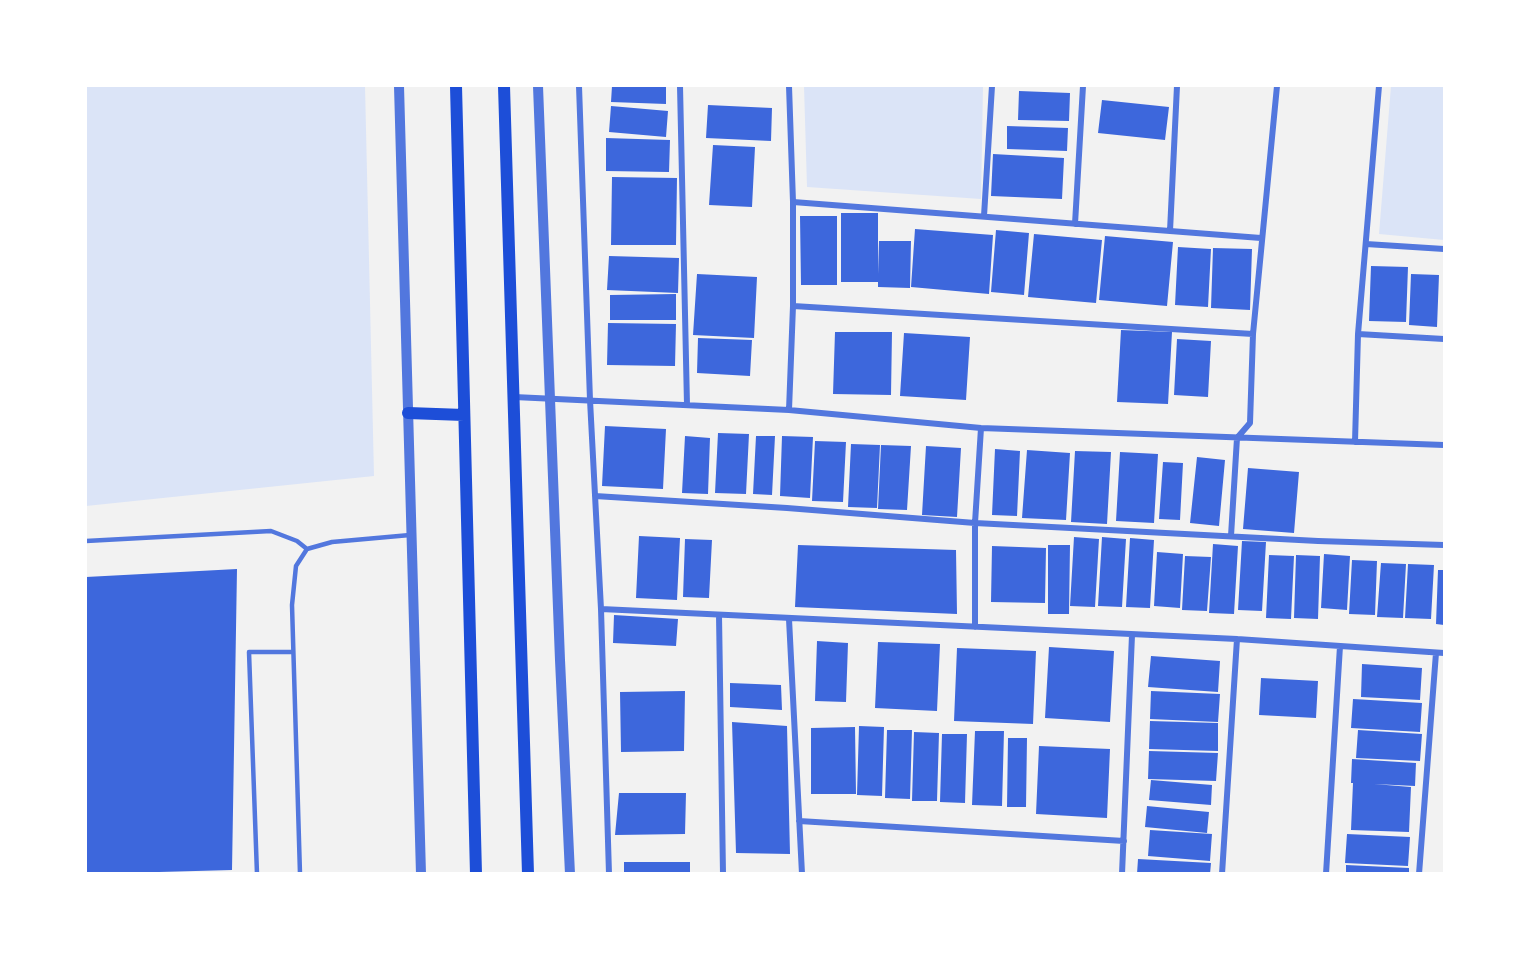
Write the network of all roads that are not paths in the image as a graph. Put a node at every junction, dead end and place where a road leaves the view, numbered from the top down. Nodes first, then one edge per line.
1 (399, 86) edge
2 (456, 86) edge
3 (504, 86) edge
4 (538, 86) edge
5 (579, 86) edge
6 (680, 86) edge
7 (789, 86) edge
8 (992, 86) edge
9 (1083, 86) edge
10 (1177, 86) edge
11 (1277, 86) edge
12 (1379, 86) edge
13 (793, 202) junction
14 (984, 216) junction
15 (1075, 224) junction
16 (1170, 231) junction
17 (1261, 238) junction
18 (1366, 244) junction
19 (1444, 249) edge
20 (793, 306) junction
21 (1253, 334) junction
22 (1358, 334) junction
23 (1444, 339) edge
24 (513, 397) junction
25 (550, 398) junction
26 (590, 400) junction
27 (687, 405) junction
28 (789, 410) junction
29 (408, 413) junction
30 (464, 415) junction
31 (981, 428) junction
32 (1237, 438) junction
33 (1355, 442) junction
34 (1444, 445) edge
35 (595, 496) junction
36 (975, 523) junction
37 (411, 535) junction
38 (1231, 536) junction
39 (86, 541) edge
40 (1444, 544) edge
41 (307, 549) junction
42 (601, 609) junction
43 (719, 615) junction
44 (789, 619) junction
45 (975, 627) junction
46 (1132, 635) junction
47 (1237, 639) junction
48 (1340, 646) junction
49 (293, 652) junction
50 (1436, 653) junction
51 (1444, 653) edge
52 (799, 821) junction
53 (1124, 841) junction
54 (257, 873) edge
55 (300, 873) edge
56 (420, 873) edge
57 (476, 873) edge
58 (528, 873) edge
59 (570, 873) edge
60 (609, 873) edge
61 (723, 873) edge
62 (802, 873) edge
63 (1122, 873) edge
64 (1222, 873) edge
65 (1326, 873) edge
66 (1419, 873) edge

1 - 29 street
2 - 30 main road
3 - 24 main road
4 - 25 street
5 - 26 street
6 - 27 street
7 - 13 street
8 - 14 street
9 - 15 street
10 - 16 street
11 - 17 street
12 - 18 street
13 - 14 street
13 - 20 street
14 - 15 street
15 - 16 street
16 - 17 street
17 - 21 street
18 - 19 street
18 - 22 street
20 - 21 street
20 - 28 street
21 - 32 street
22 - 23 street
22 - 33 street
24 - 25 street
24 - 58 main road
25 - 26 street
25 - 59 street
26 - 27 street
26 - 35 street
27 - 28 street
28 - 31 street
29 - 30 main road
29 - 37 street
30 - 57 main road
31 - 32 street
31 - 36 street
32 - 33 street
32 - 38 street
33 - 34 street
35 - 36 street
35 - 42 street
36 - 38 street
36 - 45 street
37 - 41 lane
37 - 56 street
38 - 40 street
39 - 41 lane
41 - 49 lane
42 - 43 street
42 - 60 street
43 - 44 street
43 - 61 street
44 - 45 street
44 - 52 street
45 - 46 street
46 - 47 street
46 - 53 street
47 - 48 street
47 - 64 street
48 - 50 street
48 - 65 street
49 - 54 lane
49 - 55 lane
50 - 51 street
50 - 66 street
52 - 53 street
52 - 62 street
53 - 63 street

